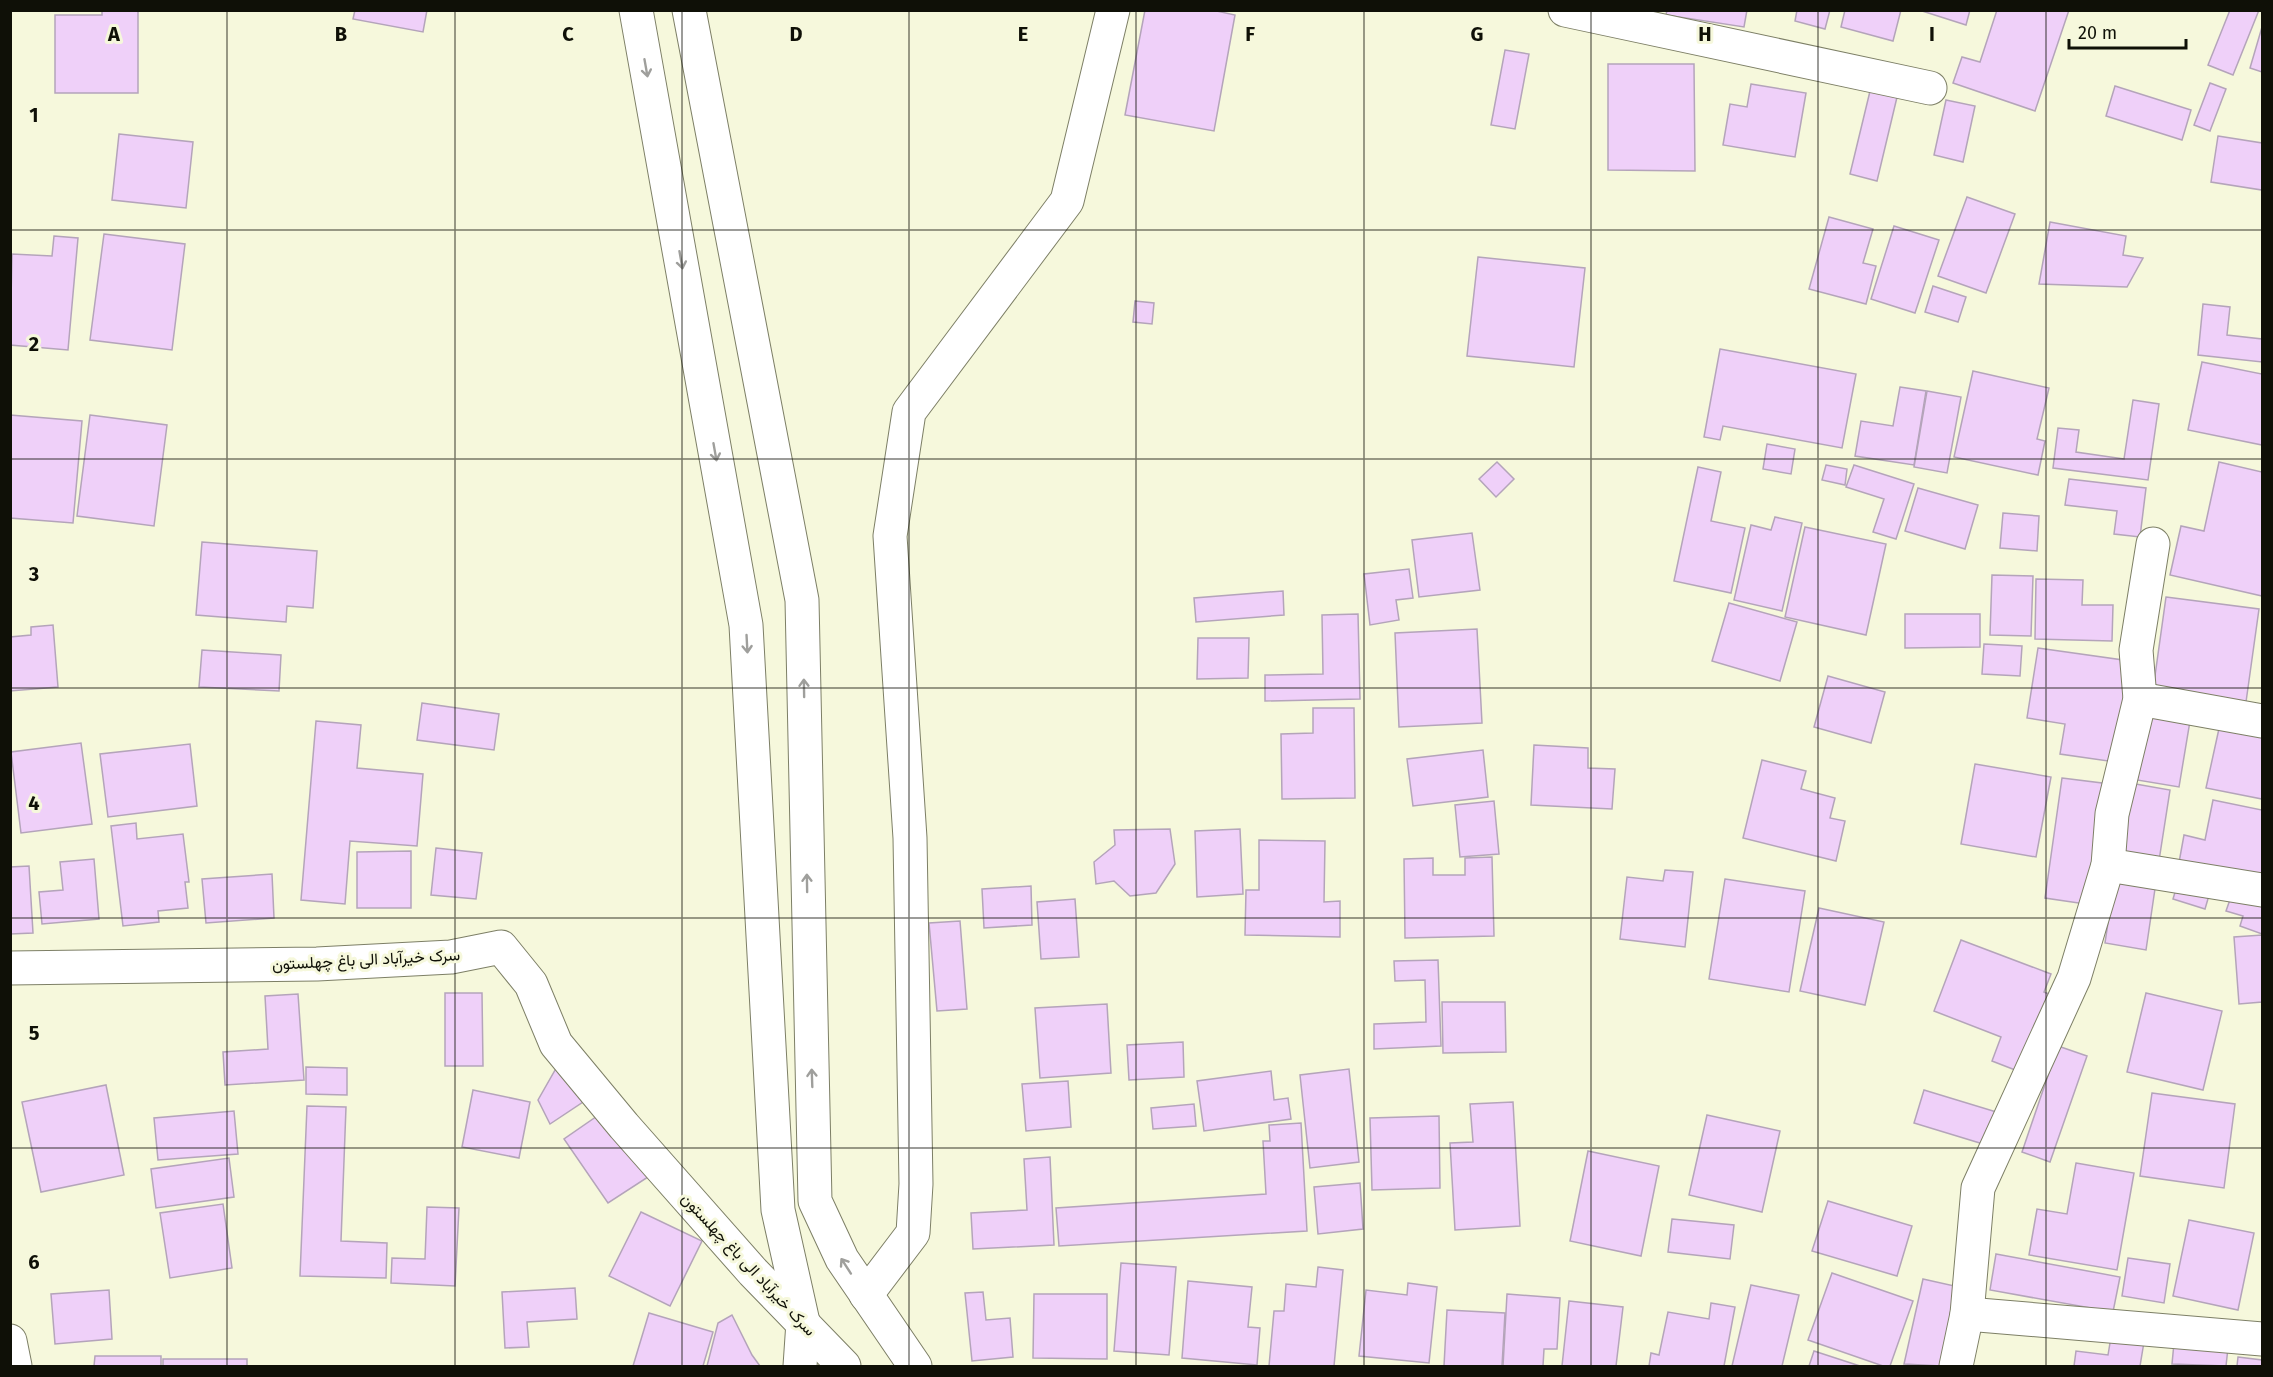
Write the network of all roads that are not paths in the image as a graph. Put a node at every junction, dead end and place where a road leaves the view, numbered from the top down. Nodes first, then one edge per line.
1 (636, 10) edge
2 (689, 10) edge
3 (1113, 10) edge
4 (1564, 10) edge
5 (1930, 88) dead end
6 (2153, 544) dead end
7 (2140, 699) junction
8 (2262, 721) edge
9 (2108, 865) junction
10 (2262, 890) edge
11 (10, 968) edge
12 (866, 1295) junction
13 (1967, 1314) junction
14 (803, 1322) junction
15 (2262, 1339) edge
16 (10, 1341) edge
17 (15, 1366) edge
18 (800, 1366) edge
19 (844, 1366) edge
20 (915, 1366) edge
21 (1956, 1366) edge

1 -> 14 street
12 -> 2 street
3 - 12 street
4 - 5 street
6 - 7 street
7 - 8 street
7 - 9 street
9 - 10 street
9 - 13 street
11 - 14 street, سرک خیرآباد الی باغ چهلستون
12 - 20 street
13 - 15 street
13 - 21 street
14 - 18 street
14 - 19 street, سرک خیرآباد الی باغ چهلستون
16 - 17 street

